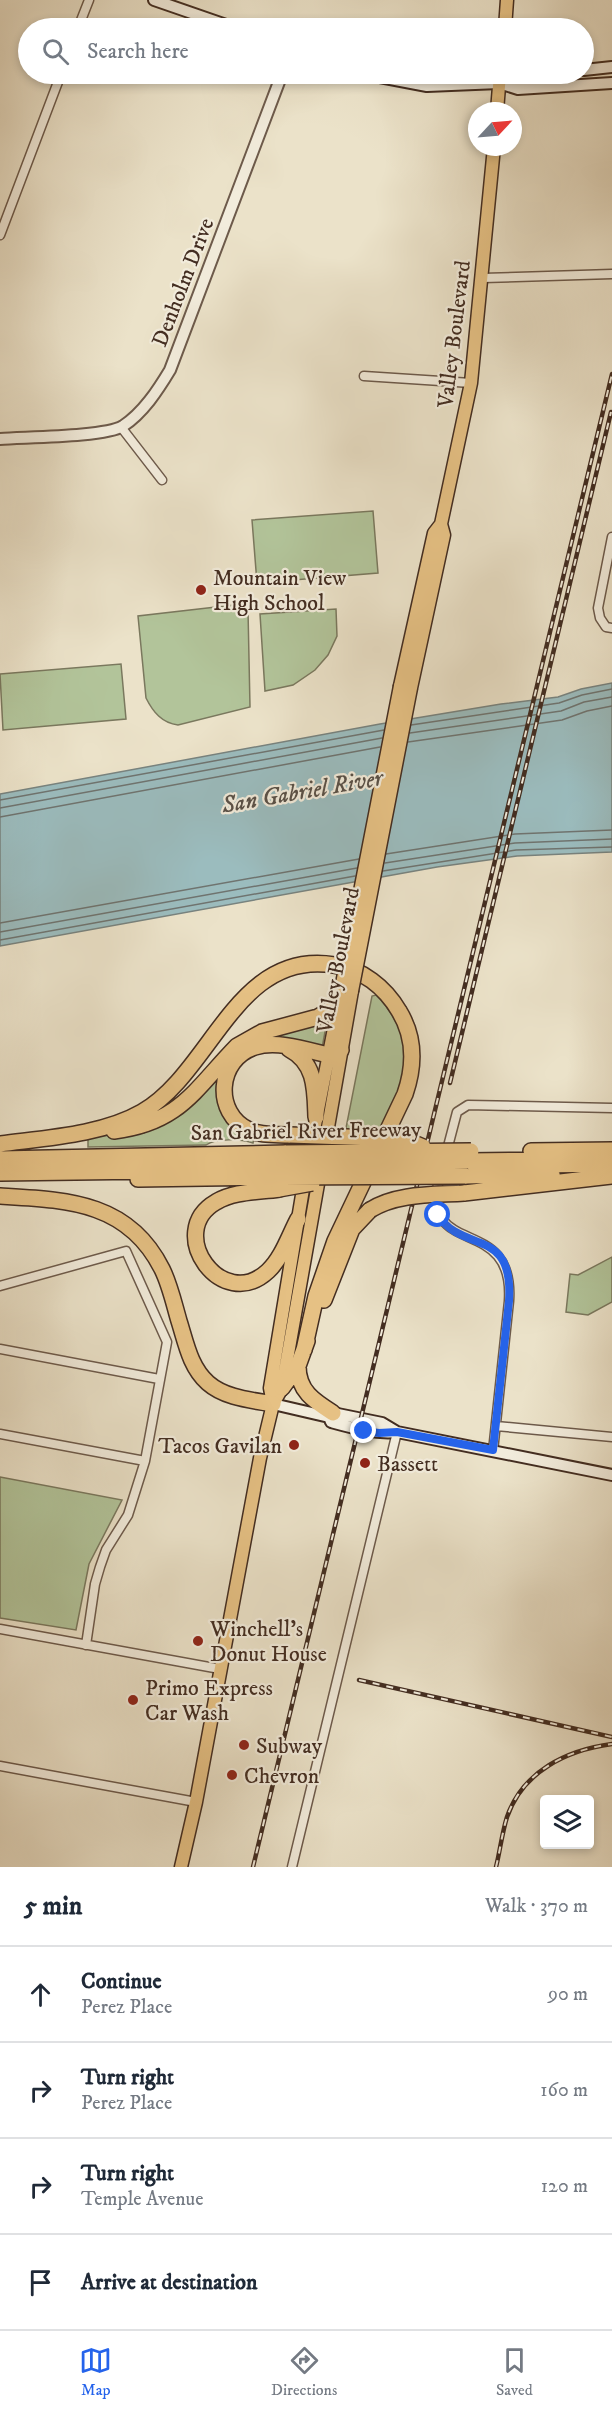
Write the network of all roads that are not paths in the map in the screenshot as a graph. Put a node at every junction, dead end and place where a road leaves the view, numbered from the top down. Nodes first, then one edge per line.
1 (89, 0) edge
2 (154, 0) edge
3 (507, 0) edge
4 (82, 18) edge
5 (206, 18) edge
6 (506, 18) edge
7 (612, 68) edge
8 (594, 69) edge
9 (612, 83) edge
10 (57, 84) edge
11 (278, 84) edge
12 (416, 84) edge
13 (445, 84) edge
14 (499, 84) edge
15 (510, 84) edge
16 (498, 102) edge
17 (493, 156) edge
18 (0, 235) edge
19 (612, 274) edge
20 (483, 278) junction
21 (364, 376) dead end
22 (471, 383) junction
23 (121, 427) junction
24 (0, 439) edge
25 (162, 480) dead end
26 (612, 537) edge
27 (612, 628) edge
28 (344, 993) junction
29 (286, 1047) junction
30 (335, 1052) junction
31 (612, 1108) edge
32 (316, 1117) junction
33 (64, 1135) junction
34 (0, 1144) edge
35 (612, 1150) edge
36 (432, 1151) junction
37 (0, 1159) edge
38 (612, 1159) edge
39 (468, 1163) junction
40 (612, 1164) edge
41 (0, 1168) edge
42 (283, 1170) junction
43 (0, 1173) edge
44 (612, 1175) edge
45 (0, 1181) edge
46 (0, 1196) edge
47 (298, 1219) junction
48 (0, 1286) edge
49 (0, 1349) edge
50 (304, 1350) junction
51 (298, 1366) junction
52 (159, 1379) junction
53 (282, 1388) junction
54 (273, 1404) junction
55 (331, 1415) junction
56 (496, 1426) junction
57 (397, 1432) junction
58 (0, 1434) edge
59 (612, 1437) edge
60 (493, 1450) junction
61 (145, 1461) junction
62 (612, 1475) edge
63 (0, 1629) edge
64 (86, 1645) junction
65 (220, 1669) junction
66 (0, 1766) edge
67 (195, 1802) junction
68 (181, 1867) edge
69 (292, 1867) edge

1 - 4 street
2 - 5 main road
3 - 6 main road
7 - 8 main road
9 - 15 main road
10 - 18 street
11 - 23 main road, Denholm Drive
12 - 13 main road
14 - 16 main road
17 - 20 main road, Valley Boulevard
19 - 20 street
20 - 22 main road, Valley Boulevard
21 - 22 street
22 - 28 main road, Valley Boulevard, bridge
23 - 24 main road
23 - 25 street
26 - 27 street
28 - 30 main road, Valley Boulevard
28 - 33 highway
29 - 30 highway
29 - 32 highway
29 - 36 highway, bridge
30 - 32 main road, Valley Boulevard
30 - 53 main road, Valley Boulevard
31 - 56 street
32 - 47 main road, Valley Boulevard
33 - 34 highway
33 - 50 highway
35 - 39 highway, San Gabriel River Freeway
36 - 39 highway, San Gabriel River Freeway, bridge
36 - 42 highway, San Gabriel River Freeway, bridge
37 - 42 highway, San Gabriel River Freeway
38 - 39 highway
39 - 40 highway
39 - 42 highway, bridge
39 - 42 highway, San Gabriel River Freeway, bridge
39 - 44 highway, San Gabriel River Freeway
41 - 42 highway
42 - 43 highway
42 - 45 highway, San Gabriel River Freeway
42 - 47 highway
44 - 50 highway, bridge
46 - 54 highway
47 - 54 main road, Valley Boulevard
48 - 52 street
49 - 52 street
50 - 51 highway
51 - 53 highway
51 - 55 highway
52 - 61 street
53 - 54 main road, Valley Boulevard
54 - 55 main road
54 - 65 main road, Valley Boulevard
55 - 57 main road
56 - 59 street
56 - 60 street
57 - 60 main road
57 - 69 street
58 - 61 street
60 - 62 main road
61 - 64 street
63 - 64 street
64 - 65 street
65 - 67 main road, Valley Boulevard
66 - 67 street
67 - 68 main road, Valley Boulevard

